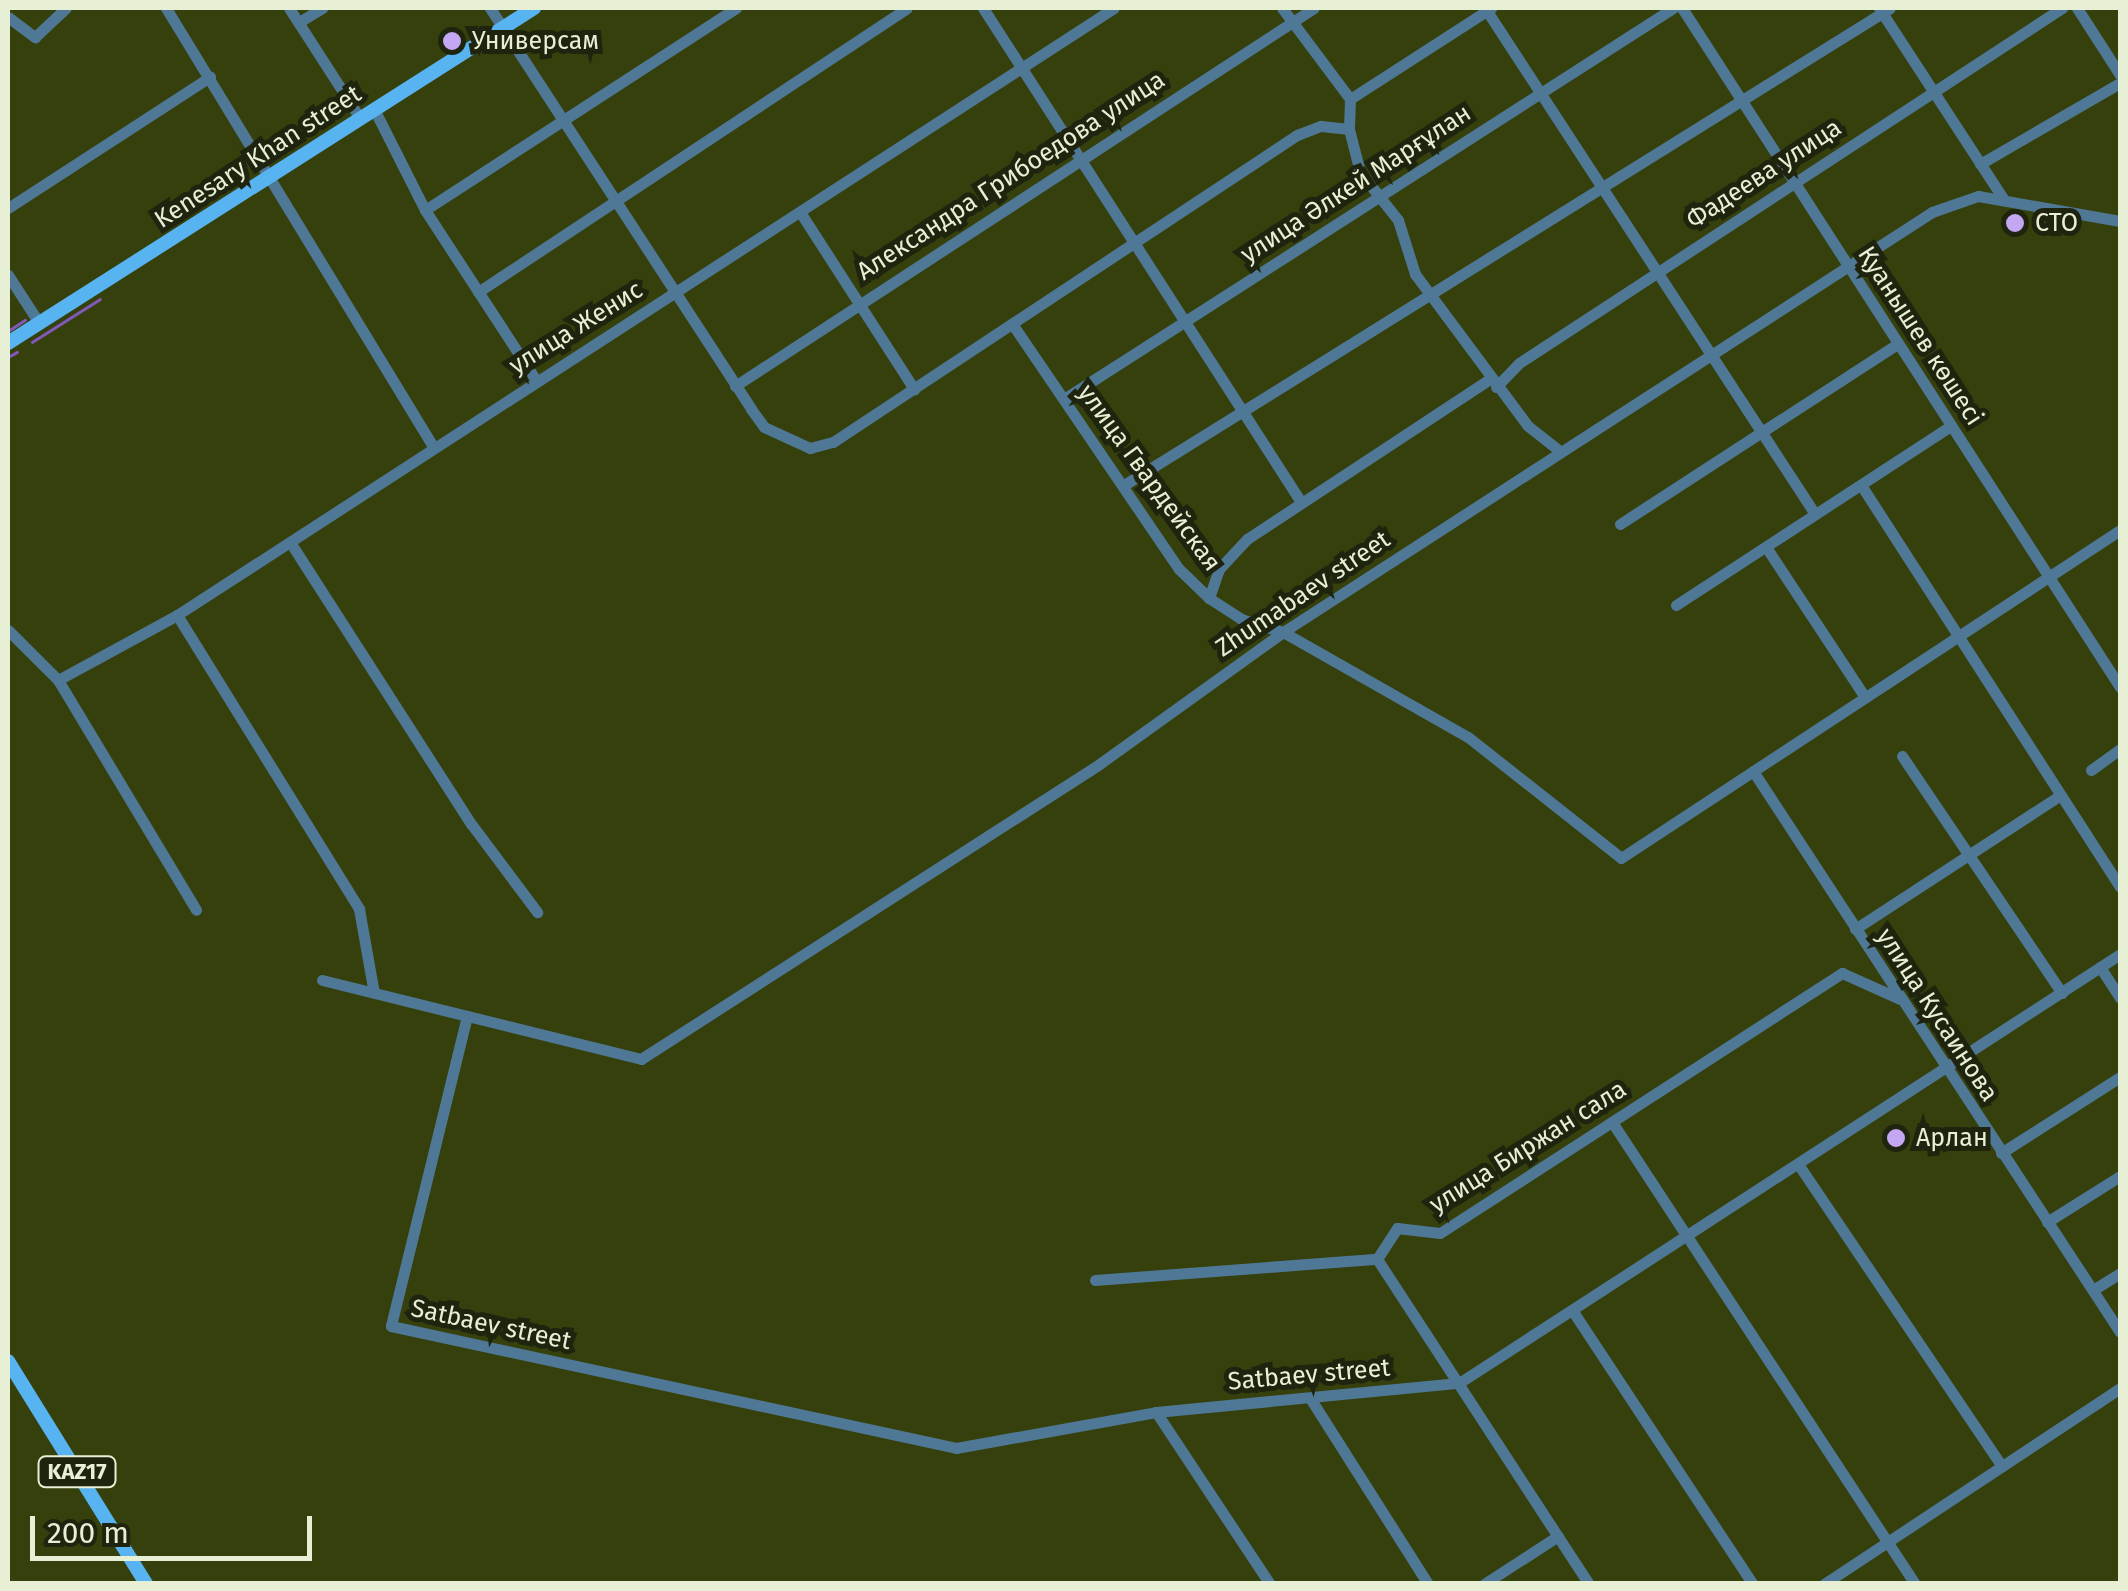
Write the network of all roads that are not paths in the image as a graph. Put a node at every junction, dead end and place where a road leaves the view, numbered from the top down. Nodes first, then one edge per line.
1 (66, 8) edge
2 (166, 8) edge
3 (289, 8) edge
4 (322, 8) edge
5 (490, 8) edge
6 (534, 8) edge
7 (736, 8) edge
8 (908, 8) edge
9 (984, 8) edge
10 (1114, 8) edge
11 (1282, 8) edge
12 (1314, 8) edge
13 (1488, 8) edge
14 (1673, 8) edge
15 (1682, 8) edge
16 (2062, 8) edge
17 (2076, 8) edge
18 (1884, 9) edge
19 (8, 18) edge
20 (298, 22) junction
21 (1292, 22) junction
22 (503, 28) junction
23 (1022, 67) junction
24 (2120, 75) edge
25 (210, 78) junction
26 (2120, 83) edge
27 (1933, 91) junction
28 (1541, 93) junction
29 (1350, 99) junction
30 (1742, 101) junction
31 (374, 109) junction
32 (360, 118) junction
33 (564, 122) junction
34 (1349, 130) junction
35 (1082, 158) junction
36 (1980, 164) junction
37 (272, 175) junction
38 (1794, 181) junction
39 (1597, 188) junction
40 (1378, 195) junction
41 (616, 198) junction
42 (2003, 198) junction
43 (8, 208) edge
44 (425, 210) junction
45 (800, 212) junction
46 (2120, 221) edge
47 (1135, 240) junction
48 (1849, 266) junction
49 (1658, 271) junction
50 (8, 274) edge
51 (478, 292) junction
52 (675, 293) junction
53 (1428, 296) junction
54 (858, 302) junction
55 (1186, 322) junction
56 (39, 323) junction
57 (1013, 326) junction
58 (8, 343) edge
59 (1897, 344) junction
60 (1712, 355) junction
61 (534, 379) junction
62 (1493, 383) junction
63 (735, 386) junction
64 (914, 390) junction
65 (1064, 399) junction
66 (1244, 412) junction
67 (1951, 426) junction
68 (1762, 432) junction
69 (434, 448) junction
70 (1561, 452) junction
71 (1124, 485) junction
72 (1861, 485) junction
73 (1302, 502) junction
74 (1815, 514) junction
75 (1620, 524) dead end
76 (2120, 530) edge
77 (290, 542) junction
78 (1766, 547) junction
79 (2048, 576) junction
80 (1209, 598) junction
81 (1676, 605) dead end
82 (176, 616) junction
83 (8, 630) edge
84 (1283, 632) junction
85 (1956, 637) junction
86 (58, 680) junction
87 (2120, 687) edge
88 (1865, 697) junction
89 (2120, 750) edge
90 (1902, 756) dead end
91 (2092, 770) dead end
92 (1752, 771) junction
93 (2059, 796) junction
94 (1967, 856) junction
95 (2120, 888) edge
96 (196, 910) dead end
97 (536, 912) dead end
98 (1854, 929) junction
99 (2120, 954) edge
100 (2100, 967) junction
101 (322, 980) dead end
102 (374, 993) junction
103 (2062, 993) junction
104 (2120, 998) edge
105 (1900, 999) junction
106 (468, 1016) junction
107 (1946, 1070) junction
108 (2120, 1076) edge
109 (1612, 1122) junction
110 (2001, 1153) junction
111 (1798, 1164) junction
112 (2120, 1176) edge
113 (2047, 1222) junction
114 (1689, 1235) junction
115 (1377, 1260) junction
116 (2120, 1273) edge
117 (1095, 1280) dead end
118 (2093, 1290) junction
119 (1574, 1313) junction
120 (2120, 1332) edge
121 (8, 1360) edge
122 (1459, 1384) junction
123 (2120, 1388) edge
124 (1310, 1398) junction
125 (1156, 1412) junction
126 (2002, 1466) junction
127 (1558, 1536) junction
128 (1887, 1542) junction
129 (146, 1584) edge
130 (1270, 1584) edge
131 (1428, 1584) edge
132 (1484, 1584) edge
133 (1589, 1584) edge
134 (1753, 1584) edge
135 (1824, 1584) edge
136 (1915, 1584) edge

1 - 19 street
2 - 25 street
3 - 20 street
4 - 20 street
5 - 22 street
6 - 22 main road, Kenesary Khan street
7 - 33 street
8 - 41 street
9 - 23 street
10 - 23 street, улица Женис
11 - 21 street
12 - 21 street, Александра Грибоедова улица
13 - 28 street
13 - 29 street
14 - 28 street, улица Әлкей Марғұлан
15 - 30 street, Қуанышев көшесі
16 - 27 street, Фадеева улица
17 - 24 street
18 - 27 street
18 - 30 street
20 - 32 street
21 - 29 street
21 - 35 street, Александра Грибоедова улица
22 - 31 main road, Kenesary Khan street
22 - 33 street
23 - 35 street
23 - 45 street, улица Женис
25 - 37 street
25 - 43 street
26 - 36 street
27 - 36 street
27 - 38 street, Фадеева улица
28 - 39 street
28 - 40 street, улица Әлкей Марғұлан
29 - 34 street
30 - 38 street, Қуанышев көшесі
30 - 39 street
31 - 32 main road, Kenesary Khan street
31 - 44 street
32 - 37 main road, Kenesary Khan street
33 - 41 street
33 - 44 street
34 - 40 street
34 - 47 street
35 - 47 street
35 - 54 street, Александра Грибоедова улица
36 - 42 street
37 - 56 main road, Kenesary Khan street
37 - 69 street
38 - 48 street, Қуанышев көшесі
38 - 49 street, Фадеева улица
39 - 49 street
39 - 53 street
40 - 53 street
40 - 55 street, улица Әлкей Марғұлан
41 - 51 street
41 - 52 street
42 - 46 street, Zhumabaev street
42 - 48 street, Zhumabaev street
44 - 51 street
45 - 52 street, улица Женис
45 - 54 street
47 - 55 street
47 - 57 street
48 - 59 street, Қуанышев көшесі
48 - 60 street, Zhumabaev street
49 - 60 street
49 - 62 street, Фадеева улица
50 - 56 street
51 - 61 street
52 - 61 street, улица Женис
52 - 63 street
53 - 62 street
53 - 66 street
54 - 63 street, Александра Грибоедова улица
54 - 64 street
55 - 65 street, улица Әлкей Марғұлан
55 - 66 street
56 - 58 main road, Kenesary Khan street
57 - 64 street
57 - 65 street, улица Гвардейская
59 - 67 street, Қуанышев көшесі
59 - 68 street
60 - 68 street
60 - 70 street, Zhumabaev street
61 - 69 street, улица Женис
62 - 70 street
62 - 73 street, Фадеева улица
63 - 64 street
65 - 71 street, улица Гвардейская
66 - 71 street
66 - 73 street
67 - 72 street
67 - 79 street, Қуанышев көшесі
68 - 74 street
68 - 75 street
69 - 77 street, улица Женис
70 - 84 street, Zhumabaev street
71 - 80 street, улица Гвардейская
72 - 74 street
72 - 85 street
73 - 80 street, Фадеева улица
74 - 78 street
76 - 79 street
77 - 82 street, улица Женис
77 - 97 street
78 - 81 street
78 - 88 street
79 - 85 street
79 - 87 street, Қуанышев көшесі
80 - 84 street, улица Гвардейская
82 - 86 street, улица Женис
82 - 102 street
83 - 86 street
84 - 92 street, улица Гвардейская
84 - 106 street, Zhumabaev street
85 - 88 street
85 - 93 street
86 - 96 street
88 - 92 street
89 - 91 street
90 - 94 street
92 - 98 street, улица Кусаинова
93 - 94 street
93 - 95 street
94 - 98 street
94 - 103 street
98 - 105 street, улица Кусаинова
99 - 100 street, Satbaev street
100 - 103 street, Satbaev street
100 - 104 street
101 - 102 street
102 - 106 street
103 - 107 street, Satbaev street
105 - 107 street, улица Кусаинова
105 - 109 street, улица Биржан сала
106 - 125 street, Satbaev street
107 - 110 street, улица Кусаинова
107 - 111 street, Satbaev street
108 - 110 street
109 - 114 street
109 - 115 street, улица Биржан сала
110 - 113 street, улица Кусаинова
111 - 114 street, Satbaev street
111 - 126 street
112 - 113 street
113 - 118 street, улица Кусаинова
114 - 119 street, Satbaev street
114 - 128 street
115 - 117 street
115 - 122 street
116 - 118 street
118 - 120 street, улица Кусаинова
119 - 122 street, Satbaev street
119 - 134 street
121 - 129 main road, KAZ17
122 - 124 street, Satbaev street
122 - 127 street
123 - 126 street
124 - 125 street, Satbaev street
124 - 131 street
125 - 130 street
126 - 128 street
127 - 132 street
127 - 133 street
128 - 135 street
128 - 136 street

